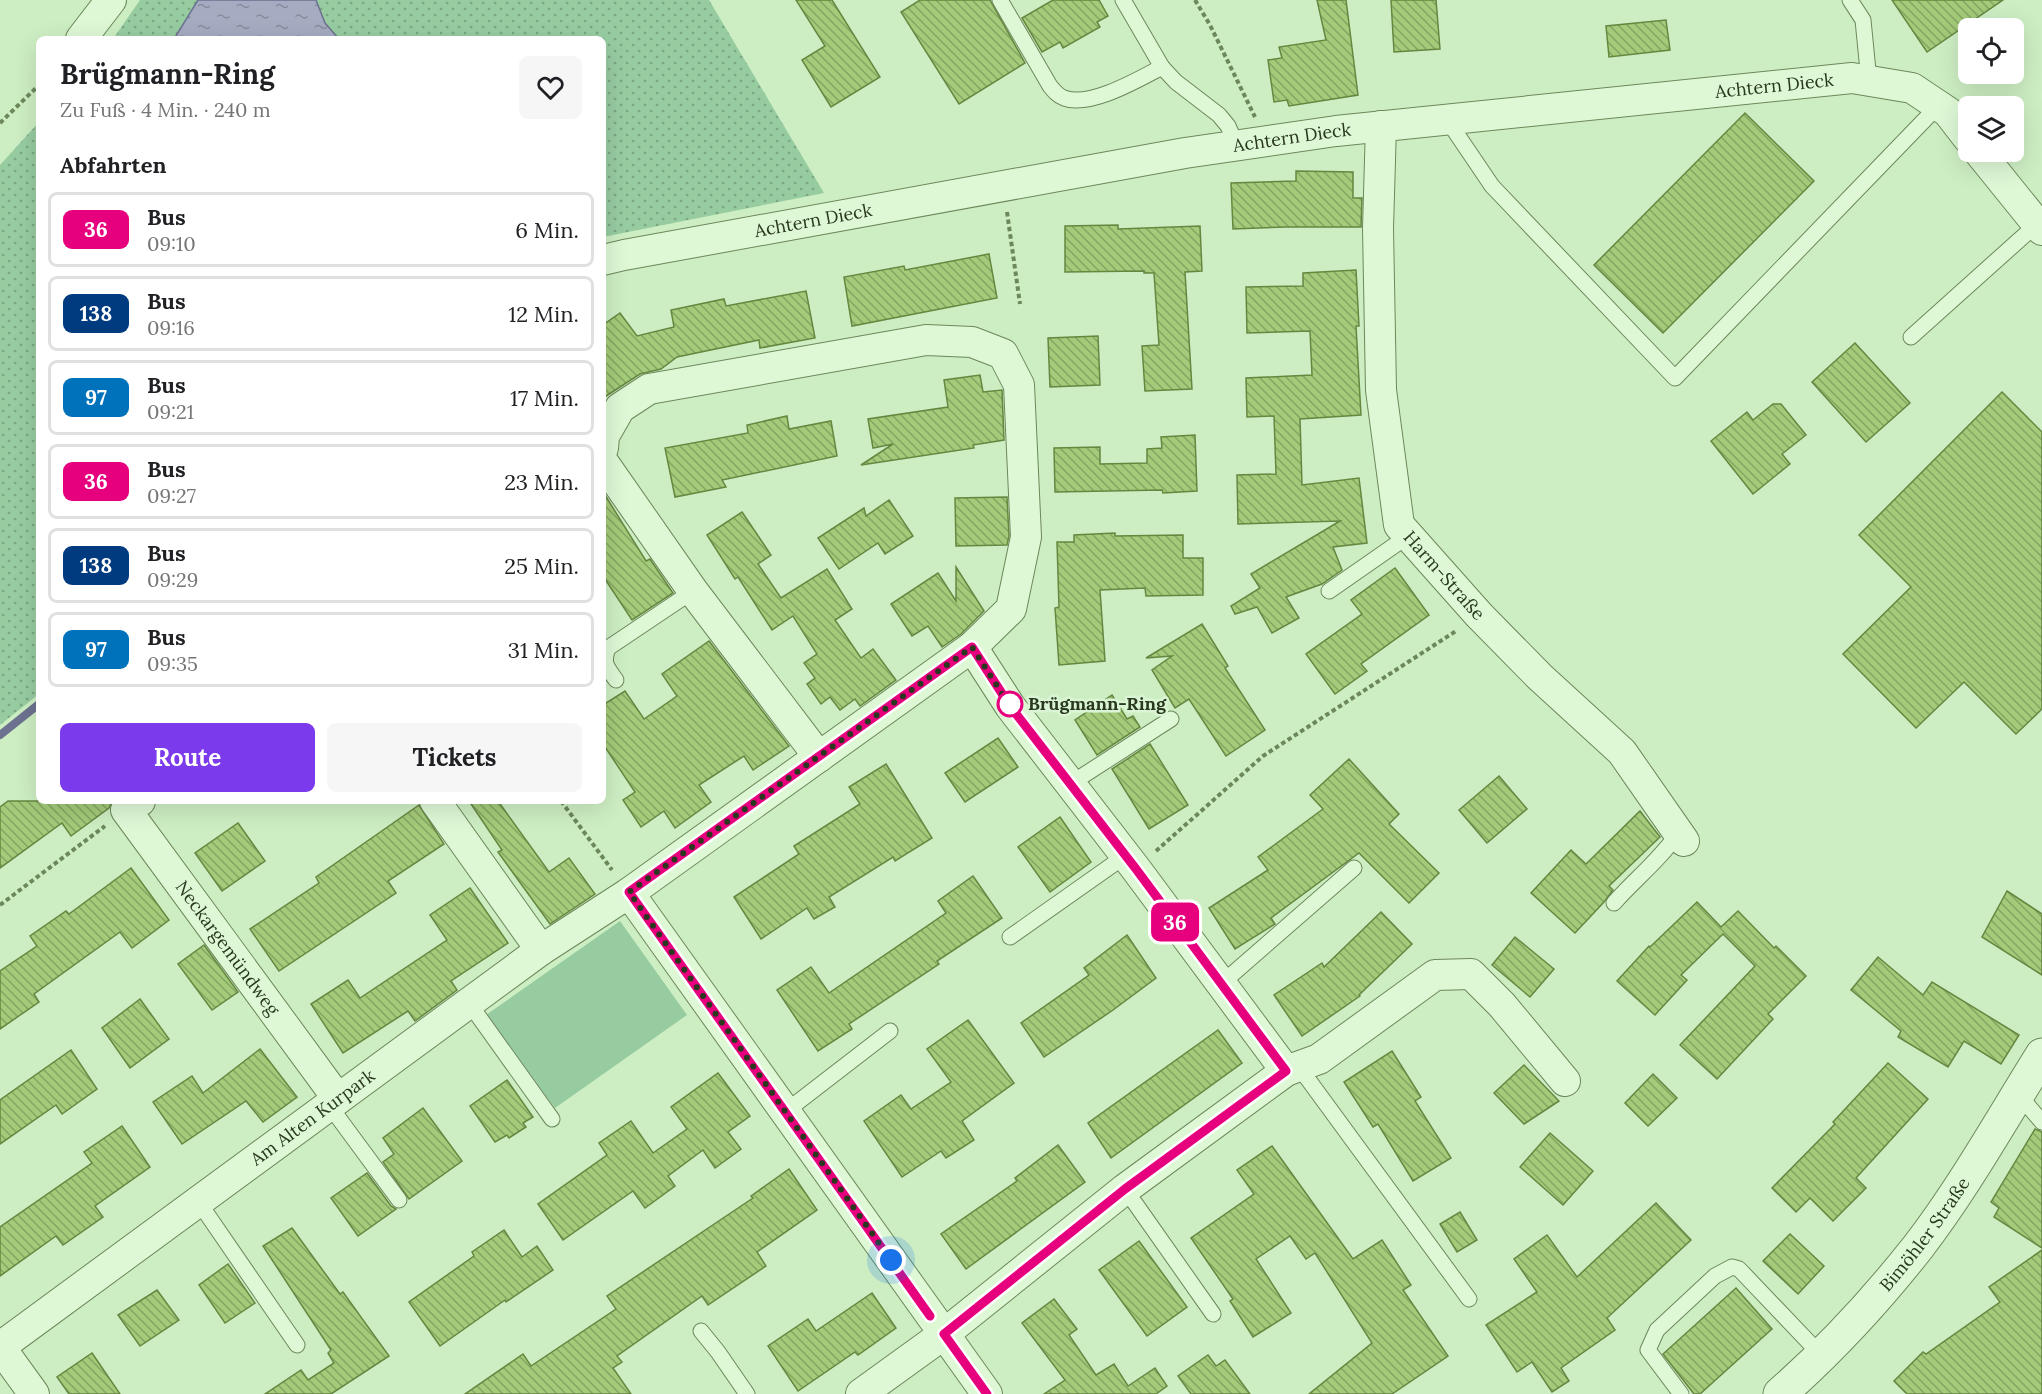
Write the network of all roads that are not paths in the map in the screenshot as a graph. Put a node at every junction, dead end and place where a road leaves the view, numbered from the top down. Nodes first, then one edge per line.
1 (111, 0) edge
2 (1000, 0) edge
3 (1123, 0) edge
4 (1850, 0) edge
5 (83, 36) edge
6 (1162, 67) junction
7 (1869, 81) junction
8 (1938, 106) junction
9 (1446, 118) junction
10 (1381, 126) junction
11 (1958, 126) edge
12 (1237, 146) junction
13 (1987, 162) edge
14 (2040, 227) edge
15 (606, 259) edge
16 (1911, 337) dead end
17 (606, 431) edge
18 (606, 466) edge
19 (1408, 536) junction
20 (693, 591) junction
21 (1329, 591) dead end
22 (972, 647) junction
23 (606, 652) edge
24 (606, 666) edge
25 (616, 680) dead end
26 (1171, 719) dead end
27 (819, 757) junction
28 (1070, 784) junction
29 (437, 804) edge
30 (133, 806) edge
31 (1681, 837) joint
32 (1131, 862) junction
33 (1354, 868) dead end
34 (629, 892) junction
35 (1614, 903) dead end
36 (1010, 937) dead end
37 (541, 950) junction
38 (1221, 984) junction
39 (469, 1003) junction
40 (890, 1031) dead end
41 (2042, 1055) edge
42 (1292, 1069) junction
43 (1565, 1081) dead end
44 (2018, 1094) junction
45 (334, 1102) junction
46 (785, 1112) junction
47 (552, 1119) dead end
48 (2042, 1122) edge
49 (1125, 1189) junction
50 (399, 1200) dead end
51 (198, 1201) junction
52 (1469, 1299) dead end
53 (1213, 1314) dead end
54 (701, 1332) dead end
55 (944, 1334) junction
56 (297, 1345) dead end
57 (0, 1347) edge
58 (1821, 1355) junction
59 (34, 1394) edge
60 (747, 1394) edge
61 (861, 1394) edge
62 (987, 1394) edge
63 (1681, 1394) edge
64 (1780, 1394) edge

1 - 5 street
2 - 6 lane
3 - 6 lane
4 - 7 lane
6 - 12 lane
7 - 8 street, Achtern Dieck
7 - 9 street, Achtern Dieck
8 - 9 lane
8 - 11 street, Achtern Dieck
9 - 10 street, Achtern Dieck
10 - 12 street, Achtern Dieck
10 - 19 street, Harm-Straße
12 - 15 street, Achtern Dieck
13 - 14 street
14 - 16 lane
17 - 22 street
18 - 20 street
19 - 21 lane
19 - 31 street, Harm-Straße
20 - 23 lane
20 - 27 street
22 - 27 street, Am Alten Kurpark
22 - 28 street
24 - 25 lane
26 - 28 lane
27 - 34 street, Am Alten Kurpark
28 - 32 street
29 - 37 street
30 - 45 street, Neckargemündweg
31 - 35 lane
32 - 36 lane
32 - 38 street
33 - 38 lane
34 - 37 street, Am Alten Kurpark
34 - 46 street
37 - 39 street, Am Alten Kurpark
38 - 42 street
39 - 45 street, Am Alten Kurpark
39 - 47 lane
40 - 46 lane
41 - 44 street, Bimöhler Straße
42 - 43 street
42 - 49 street
42 - 52 lane
44 - 48 lane
44 - 58 street, Bimöhler Straße
45 - 50 lane
45 - 51 street, Am Alten Kurpark
46 - 55 street
49 - 53 lane
49 - 55 street
51 - 56 lane
51 - 57 street, Am Alten Kurpark
54 - 60 lane
55 - 61 street
55 - 62 street
57 - 59 street
58 - 63 lane
58 - 64 street, Bimöhler Straße

